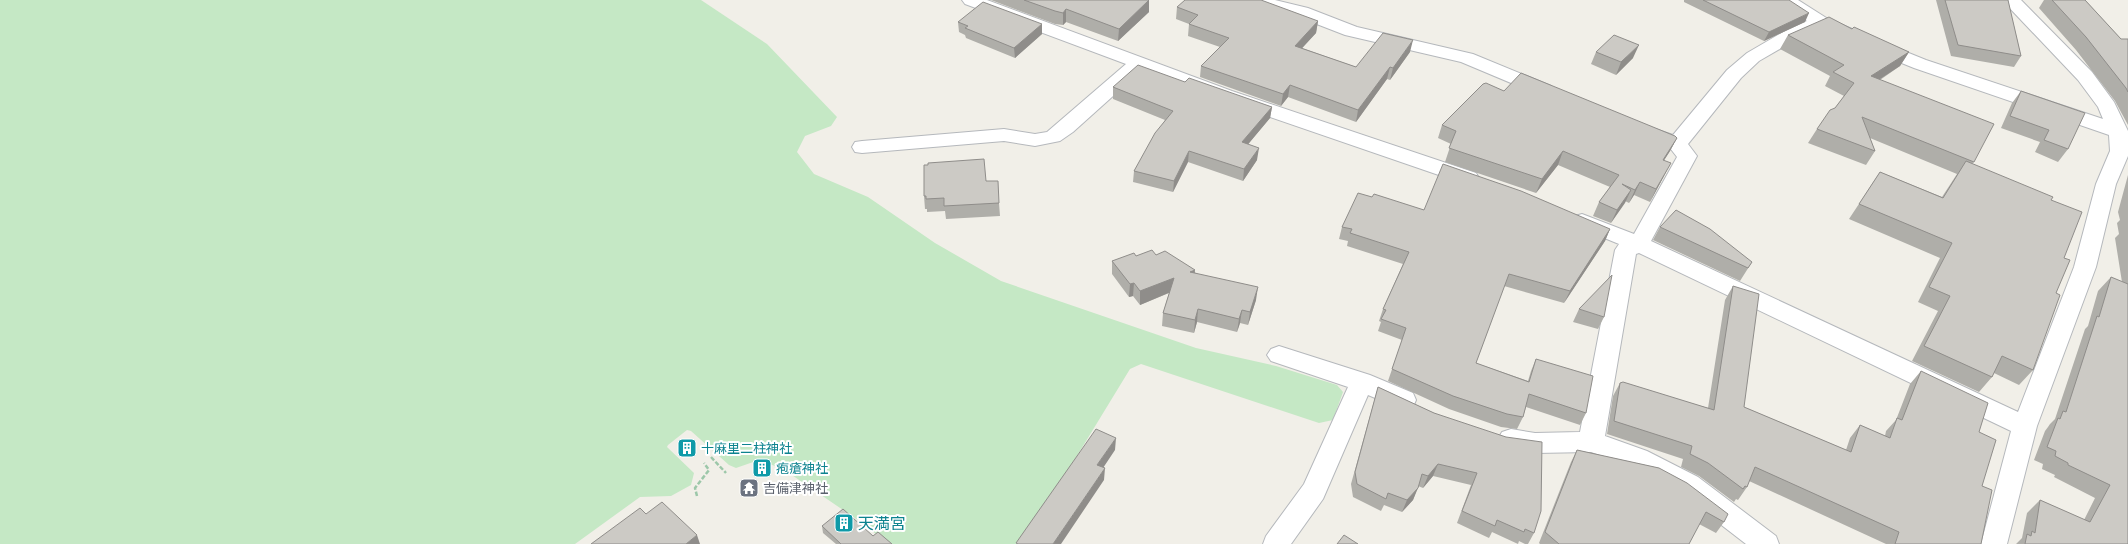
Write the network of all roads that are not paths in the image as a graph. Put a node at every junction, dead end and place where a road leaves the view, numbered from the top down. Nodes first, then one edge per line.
1 (971, 0) edge
2 (1255, 0) edge
3 (1786, 0) edge
4 (2011, 0) edge
5 (1822, 23) junction
6 (1139, 63) junction
7 (1561, 97) edge
8 (1633, 126) edge
9 (2118, 131) junction
10 (1677, 144) junction
11 (862, 147) dead end
12 (1487, 184) edge
13 (1567, 214) edge
14 (1639, 244) junction
15 (1279, 355) dead end
16 (1362, 382) junction
17 (1426, 411) edge
18 (2025, 426) junction
19 (1488, 433) edge
20 (1591, 442) junction
21 (1276, 544) edge
22 (1766, 544) edge
23 (1994, 544) edge

1 - 6 street
2 - 7 street
3 - 5 street
4 - 9 street
5 - 9 street
5 - 10 street
6 - 11 street
6 - 12 street
8 - 10 street
9 - 18 street
10 - 14 street
13 - 14 street
14 - 18 street
14 - 20 street
15 - 16 street
16 - 17 street
16 - 21 street
18 - 23 street
19 - 20 street
20 - 22 street

